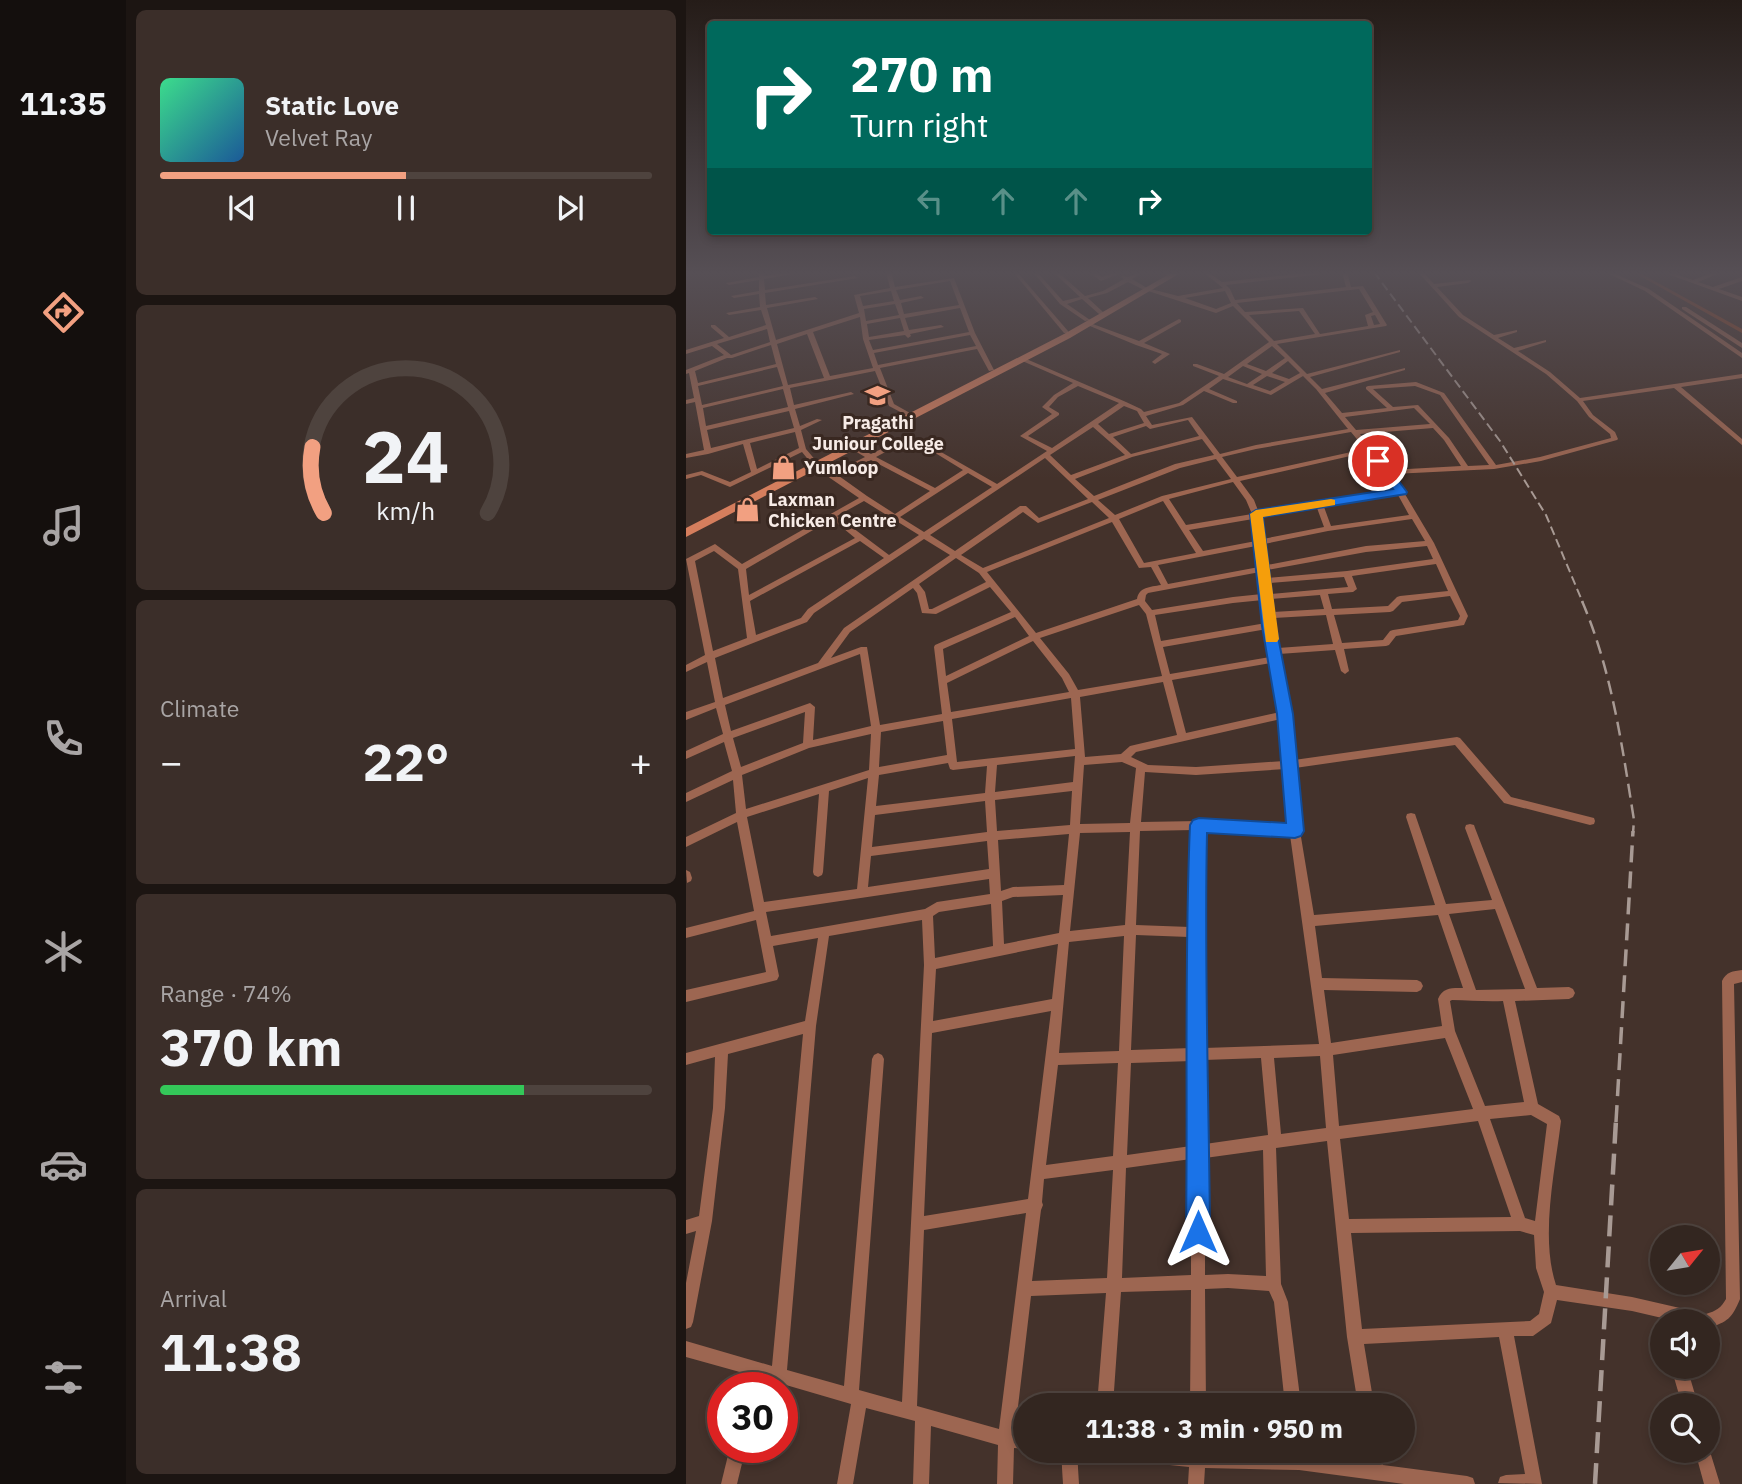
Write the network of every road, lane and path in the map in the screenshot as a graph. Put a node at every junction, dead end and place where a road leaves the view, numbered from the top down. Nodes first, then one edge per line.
1 (721, 341) edge
2 (813, 341) edge
3 (867, 341) edge
4 (925, 341) edge
5 (976, 341) edge
6 (1048, 341) edge
7 (1053, 341) edge
8 (1132, 341) edge
9 (1143, 341) edge
10 (1282, 341) edge
11 (1500, 341) edge
12 (1544, 341) dead end
13 (1721, 341) edge
14 (772, 342) joint
15 (1272, 343) junction
16 (713, 344) junction
17 (909, 344) joint
18 (1138, 344) junction
19 (978, 347) junction
20 (1513, 350) junction
21 (1398, 351) dead end
22 (686, 352) edge
23 (870, 352) junction
24 (727, 356) junction
25 (1742, 356) edge
26 (1289, 358) junction
27 (1022, 359) junction
28 (1155, 362) dead end
29 (1242, 364) junction
30 (779, 365) junction
31 (1195, 365) dead end
32 (877, 368) junction
33 (1403, 369) dead end
34 (991, 370) junction
35 (689, 371) edge
36 (1266, 373) junction
37 (1305, 374) junction
38 (1742, 376) edge
39 (828, 379) junction
40 (1288, 381) junction
41 (1078, 383) junction
42 (696, 384) junction
43 (1675, 385) junction
44 (1248, 386) junction
45 (786, 387) junction
46 (1204, 389) junction
47 (1320, 392) junction
48 (851, 394) dead end
49 (1579, 400) junction
50 (686, 402) edge
51 (1235, 402) dead end
52 (699, 403) junction
53 (1124, 403) junction
54 (792, 408) junction
55 (1392, 409) junction
56 (908, 414) junction
57 (1342, 415) junction
58 (1144, 419) junction
59 (819, 420) dead end
60 (1093, 423) junction
61 (1435, 426) junction
62 (703, 429) junction
63 (797, 429) junction
64 (1354, 431) junction
65 (1109, 436) junction
66 (1202, 437) junction
67 (902, 440) dead end
68 (747, 442) junction
69 (1742, 443) edge
70 (852, 447) junction
71 (803, 449) junction
72 (934, 450) dead end
73 (1368, 450) junction
74 (708, 452) junction
75 (1049, 452) junction
76 (686, 456) edge
77 (1130, 456) junction
78 (870, 457) junction
79 (1219, 457) junction
80 (816, 463) junction
81 (1465, 467) junction
82 (1494, 467) junction
83 (968, 470) junction
84 (1388, 472) junction
85 (755, 473) junction
86 (833, 476) junction
87 (686, 477) edge
88 (1070, 478) junction
89 (1235, 480) junction
90 (996, 486) junction
91 (936, 491) junction
92 (1401, 492) junction
93 (864, 498) junction
94 (1165, 498) junction
95 (1094, 499) junction
96 (1319, 504) junction
97 (1256, 514) junction
98 (832, 516) junction
99 (896, 516) junction
100 (1415, 516) junction
101 (1114, 519) junction
102 (686, 528) edge
103 (1184, 528) junction
104 (1328, 529) junction
105 (686, 533) edge
106 (926, 535) junction
107 (860, 538) junction
108 (1260, 542) junction
109 (1430, 543) junction
110 (956, 554) junction
111 (1201, 555) junction
112 (890, 559) junction
113 (688, 561) edge
114 (1438, 561) junction
115 (1153, 564) junction
116 (742, 568) junction
117 (982, 571) junction
118 (1263, 571) junction
119 (1347, 574) junction
120 (1264, 581) junction
121 (991, 583) junction
122 (914, 584) junction
123 (1166, 588) junction
124 (1324, 593) junction
125 (1452, 593) junction
126 (1267, 596) junction
127 (746, 600) junction
128 (1141, 601) junction
129 (1016, 613) junction
130 (1150, 613) junction
131 (1330, 613) junction
132 (1268, 615) junction
133 (1269, 626) junction
134 (1036, 636) junction
135 (752, 640) junction
136 (1158, 645) junction
137 (1339, 647) junction
138 (1275, 655) junction
139 (710, 656) junction
140 (822, 664) junction
141 (686, 669) edge
142 (1345, 671) dead end
143 (1165, 677) junction
144 (942, 682) junction
145 (1075, 694) junction
146 (719, 701) junction
147 (1285, 714) junction
148 (686, 716) edge
149 (948, 718) junction
150 (876, 729) junction
151 (728, 736) junction
152 (1182, 736) junction
153 (808, 745) junction
154 (686, 755) edge
155 (1125, 755) junction
156 (1080, 757) junction
157 (952, 758) junction
158 (1289, 759) junction
159 (992, 762) junction
160 (1141, 768) junction
161 (874, 772) junction
162 (737, 773) junction
163 (1077, 786) junction
164 (824, 788) junction
165 (990, 797) junction
166 (686, 798) edge
167 (872, 811) junction
168 (741, 815) junction
169 (1411, 817) dead end
170 (1590, 821) dead end
171 (1199, 825) junction
172 (1135, 827) junction
173 (1470, 828) dead end
174 (1075, 829) junction
175 (1295, 831) junction
176 (992, 836) junction
177 (686, 842) edge
178 (867, 852) junction
179 (818, 872) dead end
180 (994, 873) junction
181 (1069, 890) junction
182 (862, 893) junction
183 (995, 898) junction
184 (1500, 904) junction
185 (760, 911) junction
186 (1445, 911) junction
187 (928, 914) junction
188 (1309, 921) junction
189 (1129, 930) junction
190 (1195, 932) junction
191 (686, 933) edge
192 (824, 934) junction
193 (1065, 937) junction
194 (767, 942) junction
195 (999, 949) junction
196 (930, 965) junction
197 (1742, 976) edge
198 (1317, 984) junction
199 (1417, 986) dead end
200 (1532, 992) junction
201 (1569, 993) dead end
202 (1471, 994) junction
203 (1508, 994) junction
204 (686, 996) edge
205 (1057, 1004) junction
206 (810, 1026) junction
207 (926, 1028) junction
208 (1449, 1031) junction
209 (722, 1050) junction
210 (1326, 1050) junction
211 (1267, 1052) junction
212 (1198, 1055) junction
213 (1124, 1057) junction
214 (686, 1059) edge
215 (878, 1059) dead end
216 (1052, 1059) junction
217 (1532, 1108) junction
218 (1482, 1113) junction
219 (1333, 1134) junction
220 (1272, 1141) junction
221 (1198, 1153) junction
222 (1119, 1163) junction
223 (1038, 1173) junction
224 (1737, 1181) edge
225 (1035, 1205) junction
226 (705, 1221) junction
227 (917, 1224) junction
228 (1520, 1224) junction
229 (1344, 1226) junction
230 (686, 1227) edge
231 (1541, 1230) junction
232 (1198, 1284) junction
233 (1274, 1284) junction
234 (1114, 1287) junction
235 (1023, 1289) junction
236 (1551, 1292) junction
237 (1650, 1311) edge
238 (1720, 1317) edge
239 (686, 1322) edge
240 (1504, 1330) junction
241 (1355, 1337) junction
242 (686, 1349) edge
243 (756, 1370) joint
244 (764, 1372) edge
245 (779, 1372) edge
246 (798, 1381) edge
247 (1106, 1393) edge
248 (1198, 1393) edge
249 (1292, 1393) edge
250 (1364, 1393) edge
251 (856, 1397) junction
252 (916, 1413) junction
253 (1006, 1439) junction
254 (1013, 1440) edge
255 (734, 1463) edge
256 (1070, 1463) edge
257 (1197, 1463) edge
258 (1332, 1463) edge
259 (1375, 1463) edge
260 (1706, 1463) edge
261 (1376, 1472) junction
262 (1506, 1483) edge
263 (729, 1484) edge
264 (845, 1484) edge
265 (921, 1484) edge
266 (1004, 1484) edge
267 (1071, 1484) edge
268 (1196, 1484) edge
269 (1467, 1484) edge
270 (1712, 1484) edge

1 - 16 street
2 - 39 street
3 - 23 street
4 - 17 street
5 - 19 street
6 - 34 main road
7 - 27 main road
8 - 18 street
9 - 18 street
10 - 15 street
11 - 20 street
12 - 20 street
13 - 25 street
14 - 24 street
14 - 30 street
15 - 26 street
15 - 29 street
16 - 22 street
16 - 24 street
17 - 23 street
18 - 28 street
19 - 32 street
19 - 34 street
20 - 49 street
21 - 37 street
23 - 32 street
24 - 35 street
26 - 36 street
26 - 37 street
27 - 41 street
27 - 70 main road
29 - 31 street
29 - 36 street
30 - 42 street
30 - 45 street
32 - 39 street
32 - 56 street
33 - 47 street
34 - 56 main road
35 - 42 street
36 - 40 street
36 - 44 street
37 - 40 street
37 - 47 street
38 - 43 street
39 - 45 street
40 - 44 street
41 - 53 street
41 - 75 street
42 - 52 street
43 - 49 street
43 - 69 street
44 - 46 street
45 - 52 street
45 - 54 street
46 - 51 street
46 - 58 street
47 - 57 street
48 - 54 street
49 - 82 street
50 - 52 street
52 - 62 street
53 - 58 street
53 - 60 street
54 - 62 street
54 - 63 street
55 - 57 street
55 - 61 street
55 - 82 street
56 - 80 main road
57 - 64 street
58 - 65 street
58 - 66 street
59 - 63 street
60 - 65 street
60 - 75 street
61 - 64 street
61 - 81 street
62 - 74 street
63 - 68 street
63 - 71 street
64 - 73 street
64 - 79 street
65 - 77 street
66 - 77 street
66 - 79 street
67 - 78 street
68 - 74 street
68 - 85 street
70 - 78 street
70 - 80 main road
71 - 80 street
71 - 85 street
72 - 83 street
73 - 84 street
73 - 89 street
74 - 76 street
75 - 88 street
75 - 90 street
77 - 88 street
78 - 86 street
78 - 91 street
79 - 89 street
79 - 95 street
80 - 86 street
80 - 102 main road
80 - 105 main road
81 - 82 street
81 - 84 street
83 - 90 street
83 - 91 street
84 - 92 street
85 - 87 street
86 - 93 street
88 - 95 street
89 - 94 street
89 - 97 street
90 - 106 street
91 - 99 street
92 - 96 street
92 - 100 street
93 - 98 street
93 - 99 street
94 - 101 street
94 - 103 street
95 - 101 street
95 - 110 street
96 - 97 street
96 - 104 street
97 - 103 street
97 - 108 street
98 - 107 street
98 - 116 street
99 - 106 street
100 - 104 street
100 - 109 street
101 - 115 street
101 - 117 street
103 - 111 street
104 - 108 street
106 - 110 street
106 - 112 street
107 - 112 street
107 - 127 street
108 - 111 street
108 - 118 street
109 - 114 street
109 - 118 street
110 - 117 street
110 - 122 street
111 - 115 street
112 - 135 street
113 - 116 street
113 - 139 street
114 - 119 street
114 - 125 street
115 - 123 street
116 - 127 street
117 - 121 street
118 - 120 street
118 - 123 street
119 - 120 street
119 - 124 street
120 - 126 street
121 - 122 street
121 - 129 street
122 - 140 street
123 - 128 street
124 - 126 street
124 - 131 street
125 - 131 street
125 - 137 street
126 - 130 street
126 - 132 street
127 - 135 street
128 - 130 street
128 - 134 street
129 - 134 street
129 - 144 street
130 - 136 street
131 - 132 street
131 - 137 street
132 - 133 street
133 - 136 street
133 - 138 street
134 - 144 street
134 - 145 street
135 - 139 street
136 - 143 street
137 - 138 street
137 - 142 street
138 - 143 street
138 - 147 street
139 - 141 street
139 - 146 street
140 - 146 street
140 - 150 street
143 - 145 street
143 - 152 street
144 - 149 street
145 - 149 street
145 - 156 street
146 - 148 street
146 - 151 street
147 - 152 street
147 - 158 street
149 - 150 street
149 - 157 street
150 - 153 street
150 - 161 street
151 - 153 street
151 - 154 street
151 - 162 street
152 - 155 street
153 - 162 street
155 - 156 street
155 - 160 street
156 - 159 street
156 - 163 street
157 - 159 street
157 - 161 street
158 - 160 street
158 - 170 street
158 - 175 street
159 - 165 street
160 - 172 street
161 - 164 street
161 - 167 street
162 - 166 street
162 - 168 street
163 - 165 street
163 - 174 street
164 - 168 street
164 - 179 street
165 - 167 street
165 - 176 street
167 - 178 street
168 - 177 street
168 - 185 street
169 - 186 street
171 - 172 street
171 - 175 street
171 - 190 street
172 - 174 street
172 - 189 street
173 - 184 street
174 - 176 street
174 - 181 street
175 - 188 street
176 - 178 street
176 - 180 street
178 - 182 street
180 - 182 street
180 - 183 street
181 - 183 street
181 - 193 street
182 - 185 street
183 - 187 street
183 - 195 street
184 - 186 street
184 - 200 street
185 - 191 street
185 - 194 street
186 - 188 street
186 - 202 street
187 - 192 street
187 - 196 street
188 - 198 street
189 - 190 street
189 - 193 street
189 - 213 street
190 - 212 street
192 - 194 street
192 - 206 street
193 - 195 street
193 - 205 street
194 - 204 street
195 - 196 street
196 - 207 street
197 - 224 street
198 - 199 street
198 - 210 street
200 - 201 street
200 - 203 street
202 - 203 street
202 - 208 street
203 - 217 street
205 - 207 street
205 - 216 street
206 - 209 street
206 - 245 street
207 - 227 street
208 - 210 street
208 - 218 street
209 - 214 street
209 - 226 street
210 - 211 street
210 - 219 street
211 - 212 street
211 - 220 street
212 - 213 street
212 - 221 street
213 - 216 street
213 - 222 street
215 - 251 street
216 - 223 street
217 - 218 street
217 - 231 street
218 - 219 street
218 - 228 street
219 - 220 street
219 - 229 street
220 - 221 street
220 - 233 street
221 - 222 street
221 - 232 street
222 - 223 street
222 - 234 street
223 - 225 street
224 - 238 street
225 - 227 street
225 - 235 street
226 - 230 street
226 - 239 street
227 - 252 street
228 - 229 street
228 - 231 street
229 - 241 street
231 - 236 street
232 - 233 street
232 - 234 street
232 - 248 street
233 - 249 street
234 - 235 street
234 - 247 street
235 - 253 street
236 - 237 street
236 - 240 street
240 - 241 street
240 - 262 street
241 - 250 street
242 - 243 street
243 - 244 street
246 - 251 street
251 - 252 street
251 - 264 street
252 - 253 street
252 - 265 street
253 - 254 street
253 - 266 street
255 - 263 street
256 - 267 street
257 - 268 street
258 - 261 street
259 - 261 street
260 - 270 street
261 - 269 street

